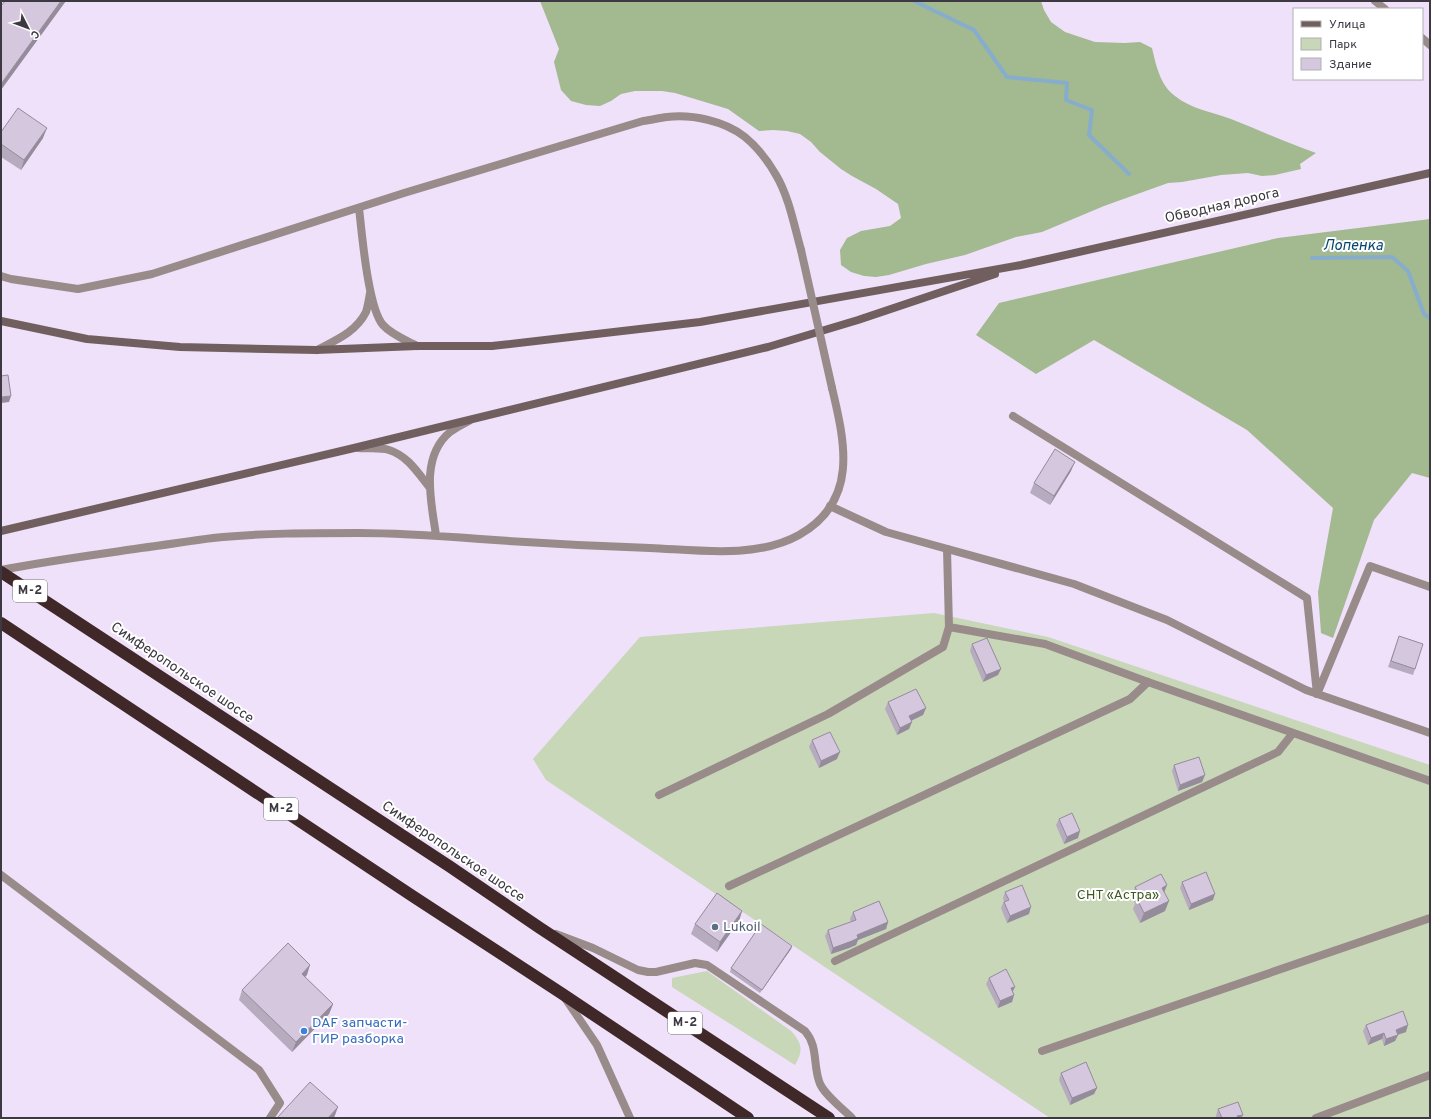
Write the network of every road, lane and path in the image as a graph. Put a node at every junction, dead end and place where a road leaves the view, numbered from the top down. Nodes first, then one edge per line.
1 (1375, 1) edge
2 (1384, 8) edge
3 (1430, 173) edge
4 (359, 208) junction
5 (1021, 265) junction
6 (1, 276) edge
7 (371, 293) junction
8 (1, 322) edge
9 (417, 346) junction
10 (316, 350) junction
11 (1013, 416) dead end
12 (472, 419) junction
13 (354, 448) junction
14 (430, 488) junction
15 (830, 506) junction
16 (1, 531) edge
17 (436, 535) junction
18 (947, 549) junction
19 (1, 571) edge
20 (1430, 587) edge
21 (1, 623) edge
22 (949, 627) junction
23 (1148, 682) junction
24 (1317, 694) junction
25 (1293, 733) junction
26 (1430, 734) edge
27 (1430, 781) edge
28 (659, 795) dead end
29 (1, 875) edge
30 (729, 886) dead end
31 (1430, 918) edge
32 (540, 928) junction
33 (835, 961) dead end
34 (561, 993) junction
35 (1042, 1051) dead end
36 (1430, 1075) edge
37 (270, 1118) edge
38 (630, 1118) edge
39 (748, 1118) edge
40 (829, 1118) edge
41 (852, 1118) edge
42 (1316, 1118) edge

1 - 2 street
3 - 5 main road, Обводная дорога
4 - 6 street
4 - 7 street
4 - 15 street, bridge
5 - 9 main road
5 - 12 main road
7 - 9 street
7 - 10 street
8 - 10 main road
9 - 10 main road
11 - 24 street
12 - 13 main road
12 - 14 street
13 - 14 street
13 - 16 main road
14 - 17 street
15 - 17 street
15 - 18 street
17 - 19 street
18 - 22 street
18 - 24 street
19 - 32 highway, Симферопольское шоссе / М-2
20 - 24 street
21 - 34 highway, М-2
22 - 23 street
22 - 28 street
23 - 25 street
23 - 30 street
24 - 26 street
25 - 27 street
25 - 33 street
29 - 37 street
31 - 35 street
32 - 40 highway, Симферопольское шоссе / М-2
32 - 41 street
34 - 38 street
34 - 39 highway, М-2
36 - 42 street

